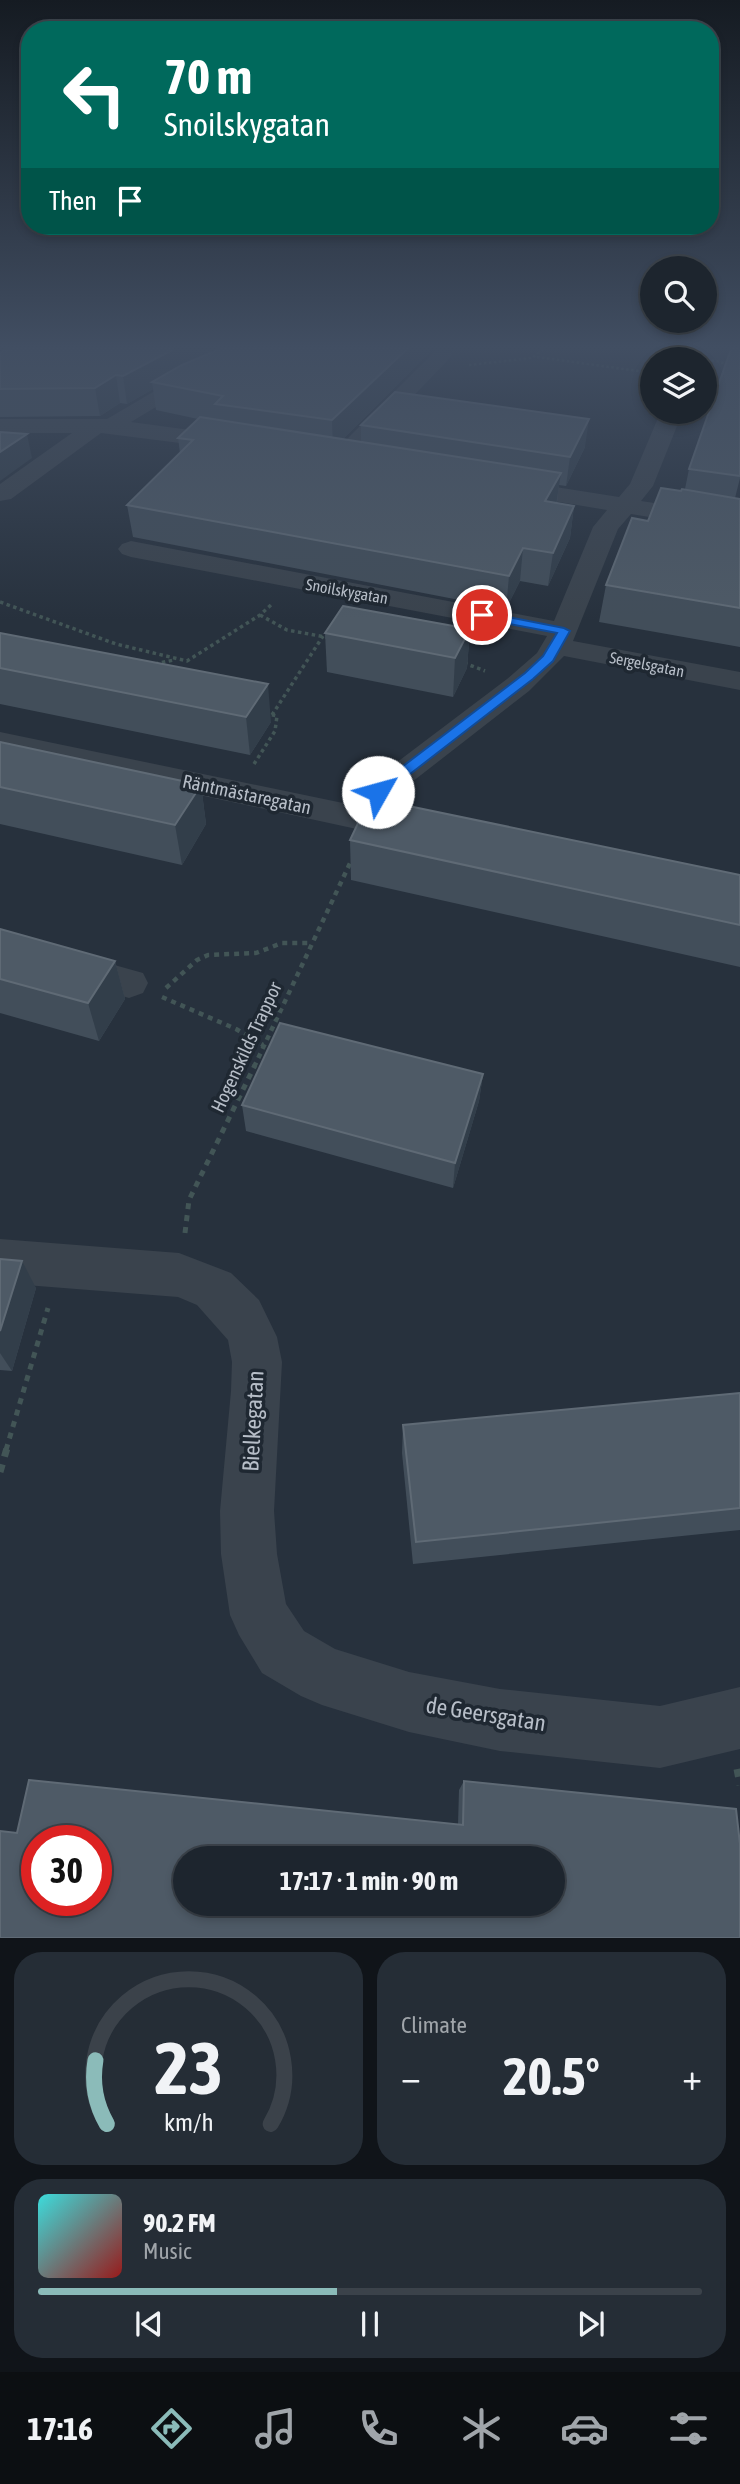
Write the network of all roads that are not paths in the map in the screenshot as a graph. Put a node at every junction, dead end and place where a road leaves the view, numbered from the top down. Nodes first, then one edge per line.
1 (93, 439) edge
2 (205, 439) edge
3 (370, 439) edge
4 (660, 439) edge
5 (263, 448) edge
6 (314, 456) edge
7 (478, 482) edge
8 (2, 494) dead end
9 (623, 505) junction
10 (740, 524) edge
11 (131, 549) dead end
12 (559, 639) junction
13 (740, 681) edge
14 (0, 742) edge
15 (351, 816) junction
16 (436, 835) edge
17 (0, 947) edge
18 (143, 989) road end
19 (0, 1261) edge
20 (259, 1615) joint
21 (740, 1718) edge

1 - 8 street
2 - 5 street
3 - 6 street
4 - 9 street
7 - 9 street
9 - 10 street
9 - 12 street
11 - 12 street, Snoilskygatan
12 - 13 street, Sergelsgatan
12 - 15 street
14 - 15 street, Räntmästaregatan
15 - 16 street, Räntmästaregatan
17 - 18 street
19 - 20 street, Bielkegatan
20 - 21 street, de Geersgatan

